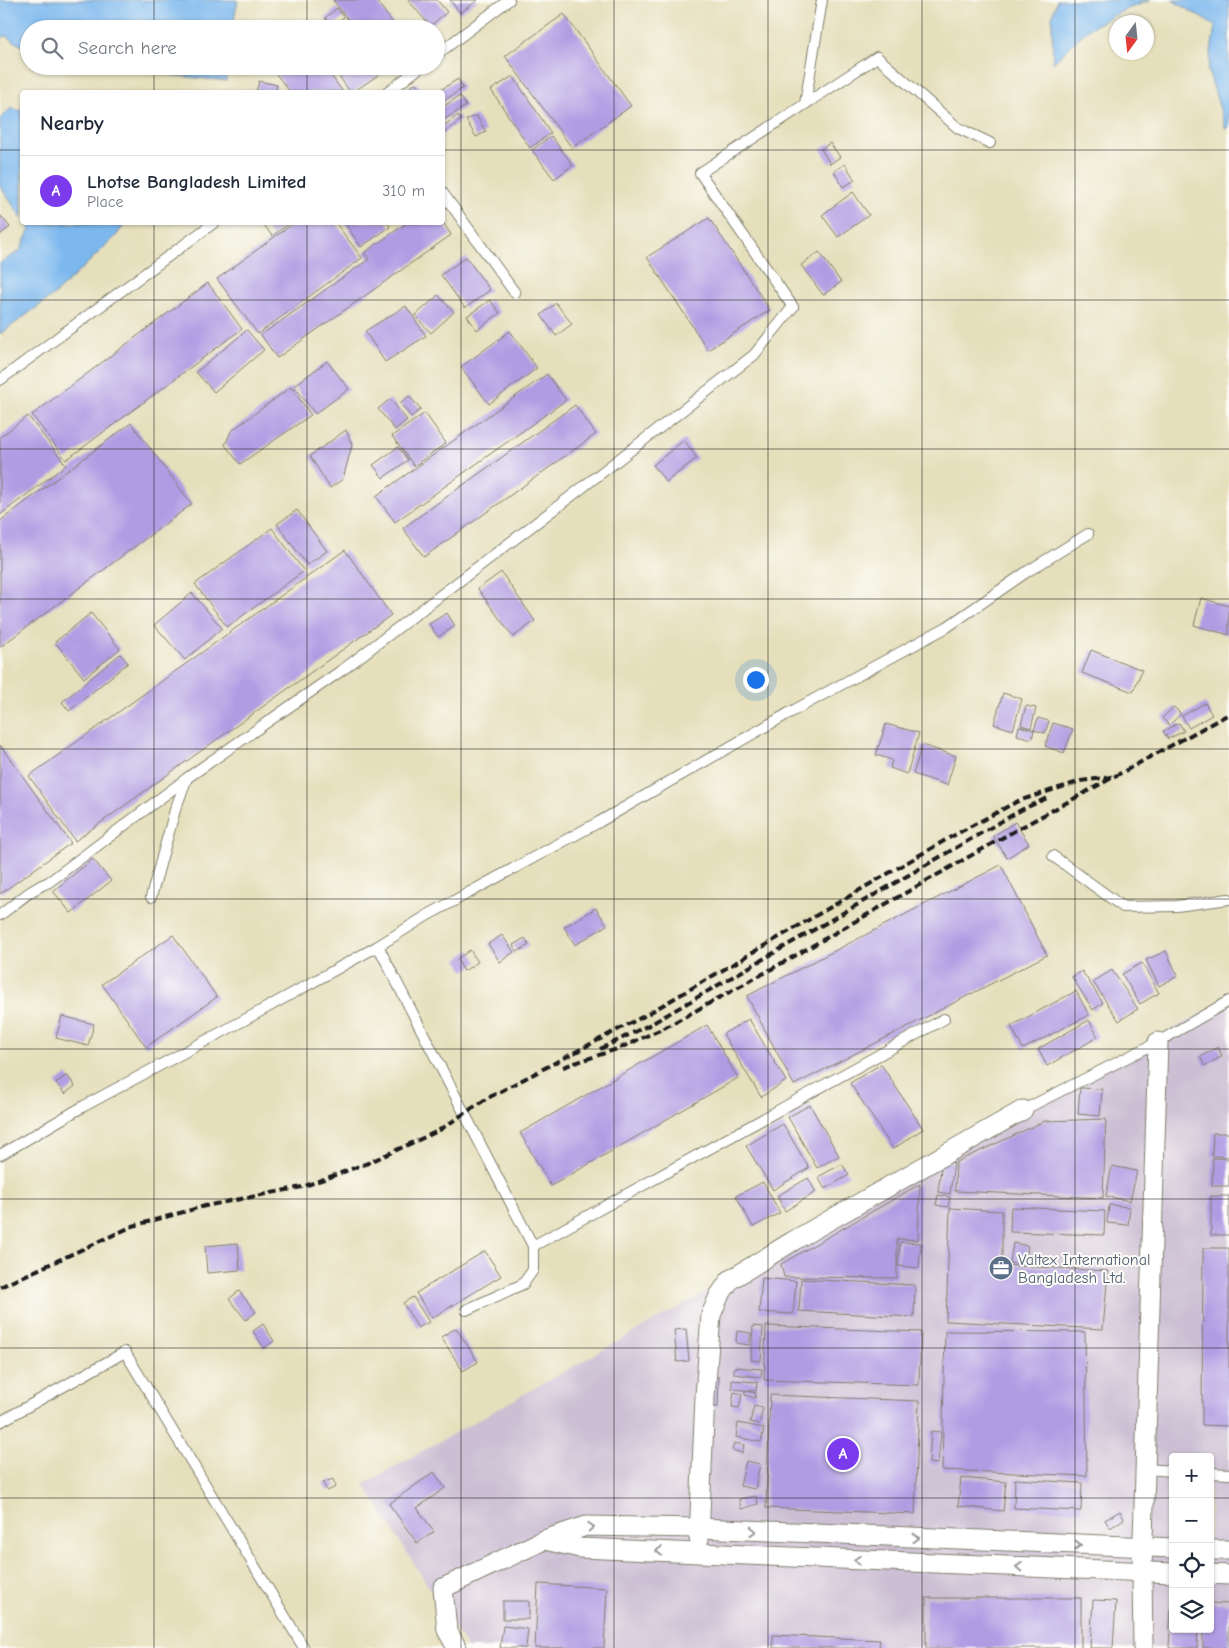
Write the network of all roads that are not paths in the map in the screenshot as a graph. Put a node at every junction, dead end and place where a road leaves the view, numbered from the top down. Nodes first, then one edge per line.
1 (509, 0) edge
2 (822, 0) edge
3 (445, 48) edge
4 (410, 75) edge
5 (391, 90) edge
6 (805, 104) junction
7 (990, 143) dead end
8 (445, 196) edge
9 (211, 225) edge
10 (515, 292) dead end
11 (0, 380) edge
12 (1088, 534) dead end
13 (187, 778) junction
14 (1053, 856) dead end
15 (151, 897) dead end
16 (1229, 899) edge
17 (0, 916) edge
18 (378, 946) junction
19 (1229, 1001) edge
20 (944, 1020) dead end
21 (1158, 1042) junction
22 (1023, 1110) joint
23 (0, 1155) edge
24 (533, 1246) junction
25 (466, 1310) dead end
26 (0, 1422) edge
27 (1146, 1470) junction
28 (1169, 1471) edge
29 (1214, 1473) edge
30 (1229, 1474) edge
31 (699, 1528) junction
32 (544, 1540) junction
33 (1143, 1547) junction
34 (1169, 1548) edge
35 (1214, 1550) edge
36 (1229, 1550) edge
37 (698, 1553) junction
38 (1142, 1572) junction
39 (1169, 1573) edge
40 (1214, 1574) edge
41 (1229, 1574) edge
42 (304, 1648) edge
43 (457, 1648) edge
44 (1143, 1648) edge

1 - 3 lane
2 - 6 lane
4 - 5 lane
6 - 7 lane
6 - 13 lane
8 - 10 lane
9 - 11 lane
12 - 18 lane
13 - 15 lane
13 - 17 lane
14 - 16 lane
18 - 23 lane
18 - 24 lane
19 - 21 lane
20 - 24 lane
21 - 22 lane
21 - 27 street
22 - 31 street
24 - 25 lane
26 - 42 lane
27 - 28 lane
27 - 33 street
29 - 30 lane
32 -> 31 street
31 -> 33 street
31 - 37 street
37 -> 32 street
32 - 43 street
33 - 34 street
33 - 38 street
35 - 36 street
38 -> 37 street
38 - 39 street
38 - 44 street
40 - 41 street

